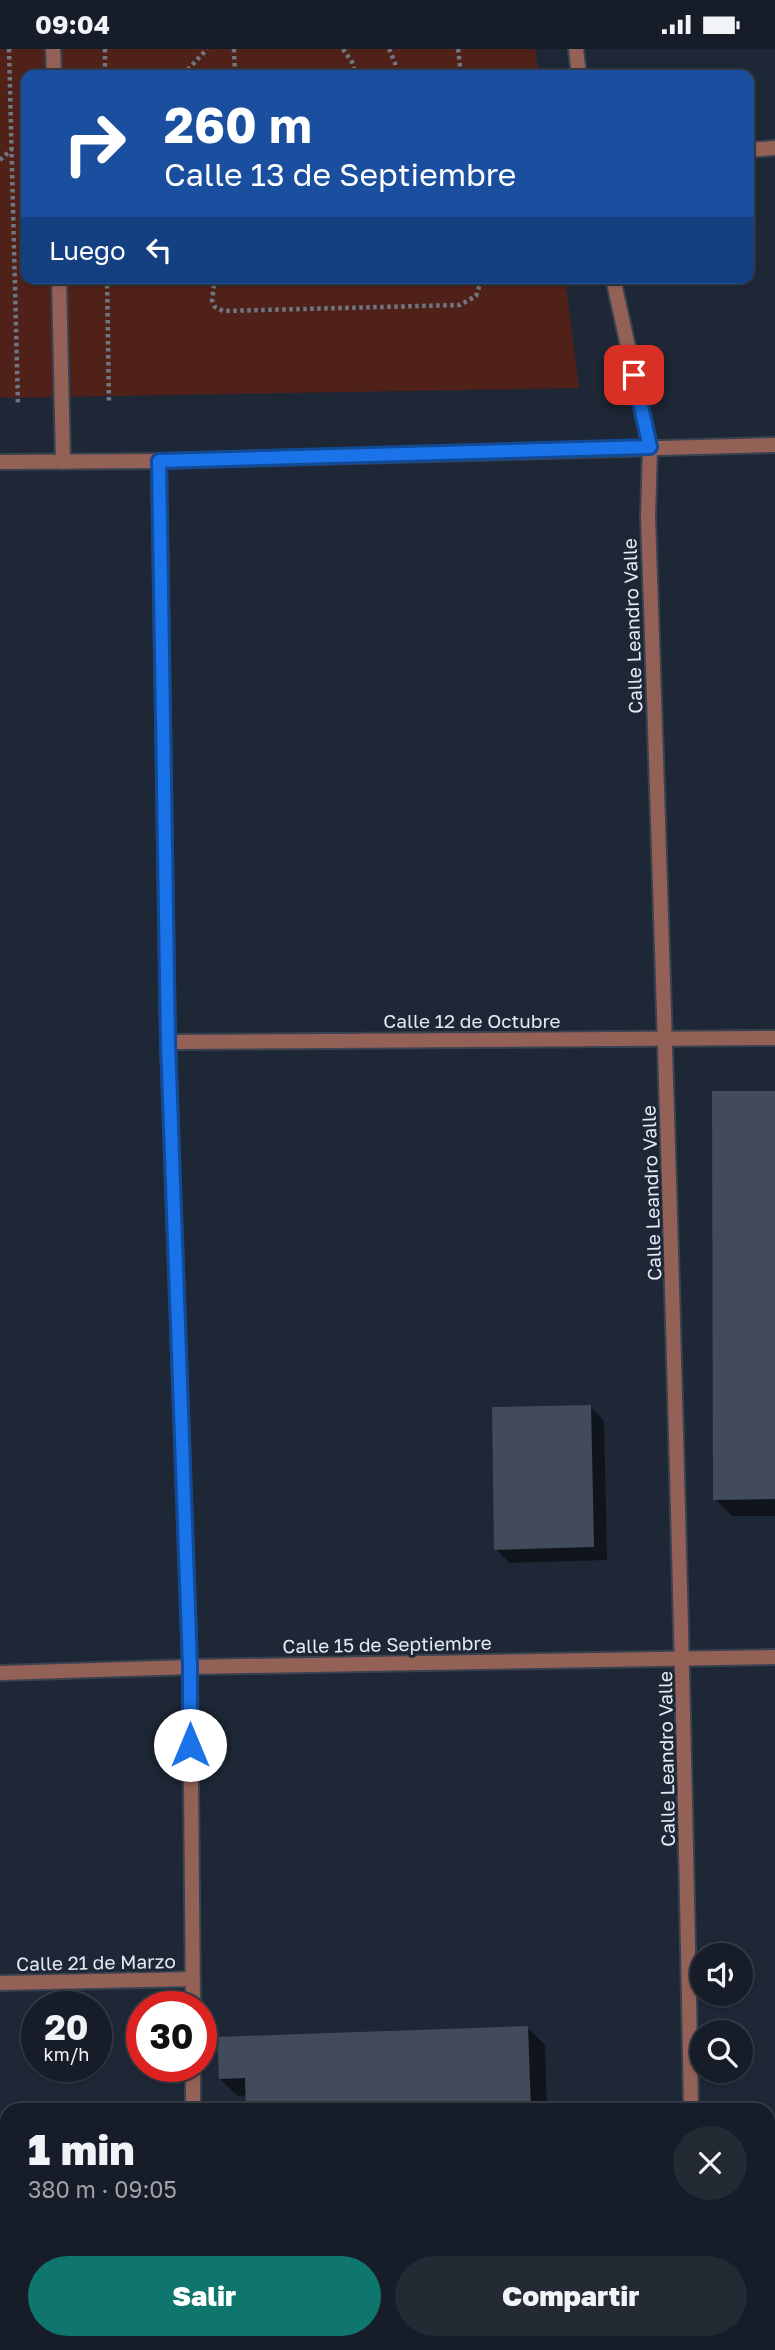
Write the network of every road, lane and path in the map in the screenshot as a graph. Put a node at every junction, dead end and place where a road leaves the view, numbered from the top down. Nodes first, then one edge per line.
1 (9, 49) edge
2 (53, 49) edge
3 (105, 49) edge
4 (207, 49) edge
5 (234, 49) edge
6 (343, 49) edge
7 (388, 49) edge
8 (458, 49) edge
9 (576, 49) edge
10 (54, 70) edge
11 (105, 70) edge
12 (188, 70) edge
13 (235, 70) edge
14 (354, 70) edge
15 (396, 70) edge
16 (460, 70) edge
17 (578, 70) edge
18 (12, 148) junction
19 (775, 148) edge
20 (754, 150) edge
21 (0, 160) edge
22 (59, 284) edge
23 (107, 284) edge
24 (214, 284) edge
25 (480, 284) edge
26 (614, 284) edge
27 (109, 404) dead end
28 (18, 406) dead end
29 (775, 445) edge
30 (650, 447) junction
31 (159, 461) junction
32 (0, 462) edge
33 (63, 462) junction
34 (666, 1038) junction
35 (775, 1038) edge
36 (168, 1042) junction
37 (775, 1657) edge
38 (683, 1658) junction
39 (190, 1667) junction
40 (0, 1673) edge
41 (192, 1979) junction
42 (0, 1983) edge
43 (192, 1991) edge
44 (193, 2082) edge
45 (193, 2103) edge
46 (691, 2103) edge

1 - 18 path
2 - 10 street
3 - 11 path
4 - 12 path
5 - 13 path
6 - 14 path
7 - 15 path
8 - 16 path
9 - 17 street
18 - 21 path
18 - 28 path
19 - 20 street
22 - 33 street
23 - 27 path
24 - 25 path
26 - 30 street, Calle Leandro Valle
29 - 30 street
30 - 31 street
30 - 34 street, Calle Leandro Valle
31 - 33 street
31 - 36 street
32 - 33 street
34 - 35 street, Calle 12 de Octubre
34 - 36 street, Calle 12 de Octubre
34 - 38 street, Calle Leandro Valle
36 - 39 street
37 - 38 street, Calle 15 de Septiembre
38 - 39 street, Calle 15 de Septiembre
38 - 46 street, Calle Leandro Valle
39 - 40 street, Calle 15 de Septiembre
39 - 41 street
41 - 42 street, Calle 21 de Marzo
41 - 43 street
44 - 45 street

